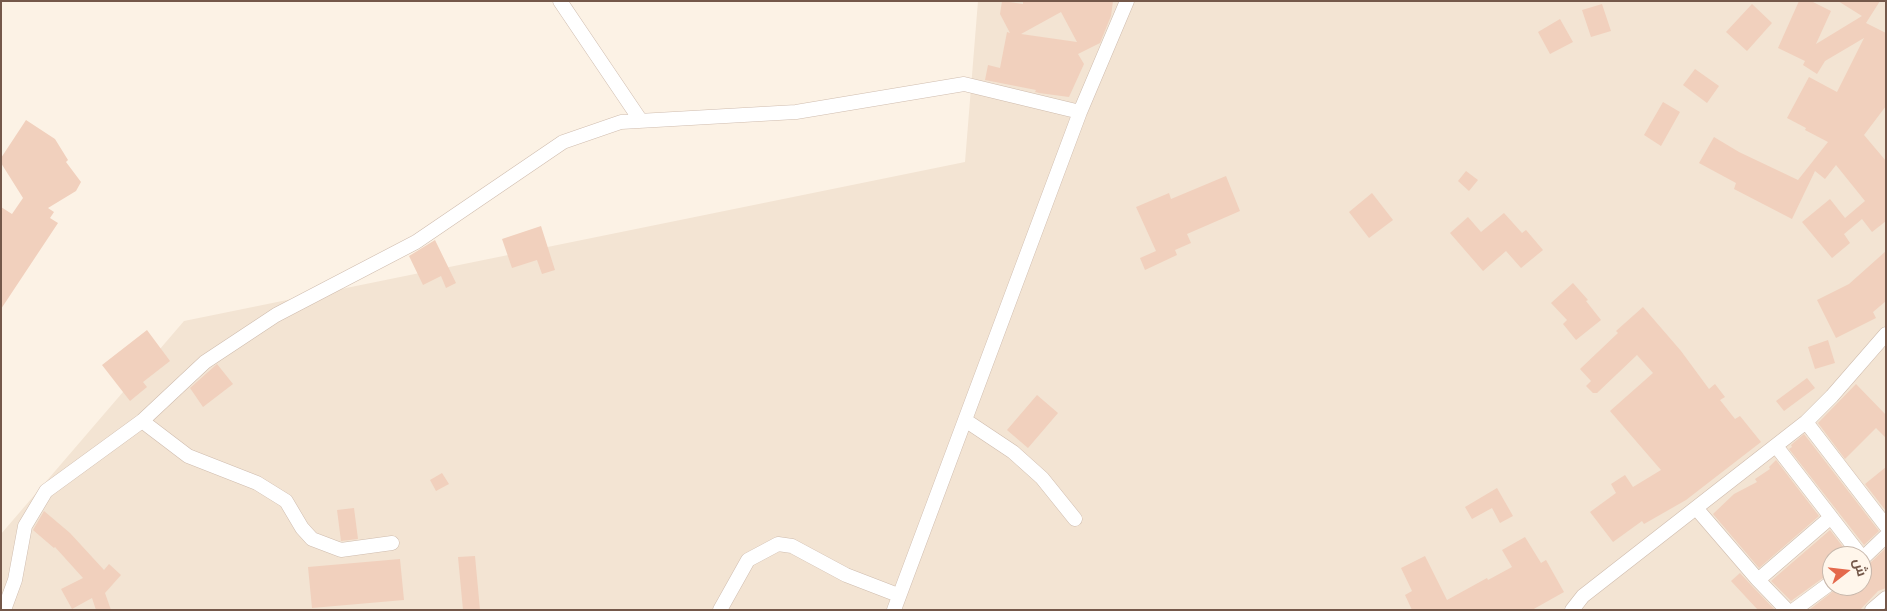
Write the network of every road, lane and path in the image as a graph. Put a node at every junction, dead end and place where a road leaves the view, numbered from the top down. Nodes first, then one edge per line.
1 (560, 1) edge
2 (1127, 1) edge
3 (1080, 112) junction
4 (641, 121) junction
5 (1886, 334) edge
6 (965, 420) junction
7 (142, 421) junction
8 (1806, 422) junction
9 (1776, 446) junction
10 (1696, 508) junction
11 (1831, 517) junction
12 (1075, 519) dead end
13 (1886, 526) edge
14 (1886, 536) edge
15 (392, 543) dead end
16 (1853, 546) edge
17 (1872, 549) edge
18 (1758, 580) junction
19 (1822, 589) edge
20 (898, 595) junction
21 (1886, 598) edge
22 (4, 610) edge
23 (720, 610) edge
24 (894, 610) edge
25 (1572, 610) edge
26 (1787, 610) edge
27 (1794, 610) edge
28 (1872, 610) edge

1 - 4 street
2 - 3 street
3 - 4 street
3 - 6 street
4 - 7 street
5 - 8 street
6 - 12 street
6 - 20 street
7 - 15 street
7 - 22 street
8 - 9 street
8 - 13 street
9 - 10 street
9 - 11 street
10 - 18 street
10 - 25 street
11 - 16 street
11 - 18 street
14 - 17 street
18 - 26 street
19 - 27 street
20 - 23 street
20 - 24 street
21 - 28 street

